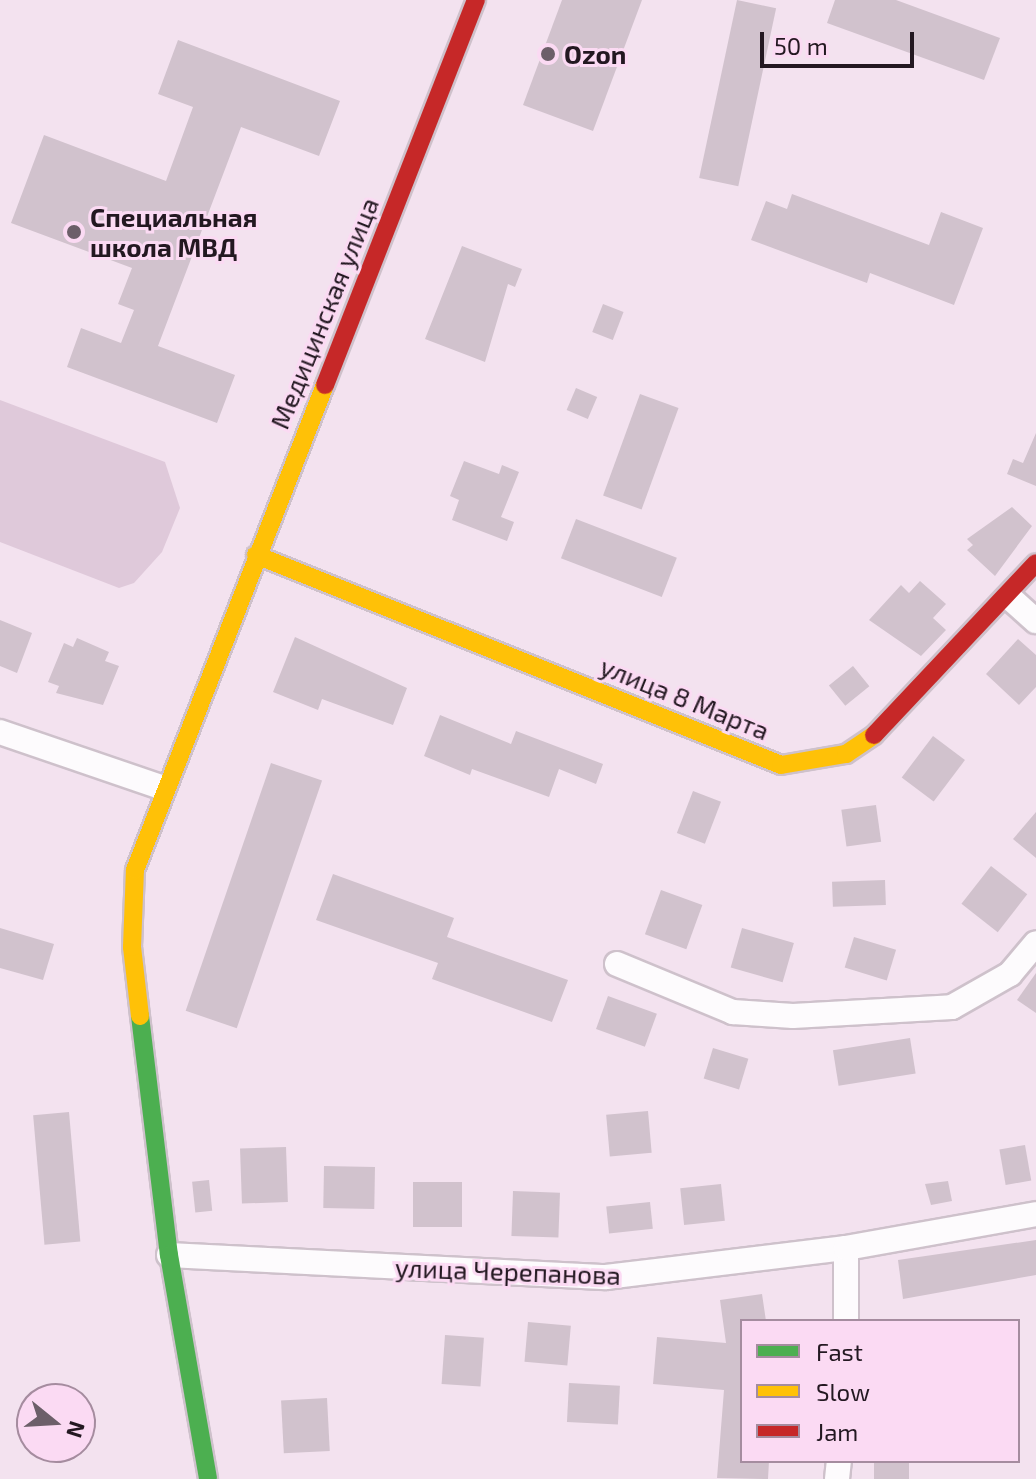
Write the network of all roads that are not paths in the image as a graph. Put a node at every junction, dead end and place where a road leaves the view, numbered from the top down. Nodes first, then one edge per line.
1 (476, 0) edge
2 (256, 555) junction
3 (1036, 563) edge
4 (1009, 597) junction
5 (1036, 621) edge
6 (0, 732) edge
7 (164, 788) junction
8 (1036, 943) edge
9 (617, 964) dead end
10 (1036, 1214) edge
11 (846, 1248) junction
12 (169, 1255) junction
13 (846, 1319) edge
14 (208, 1479) edge

1 - 2 main road, Медицинская улица
2 - 4 main road, улица 8 Марта
2 - 7 main road, Медицинская улица
3 - 4 main road, улица 8 Марта
4 - 5 street
6 - 7 street
7 - 12 main road
8 - 9 street
10 - 11 street, улица Черепанова
11 - 12 street, улица Черепанова
11 - 13 street
12 - 14 main road

